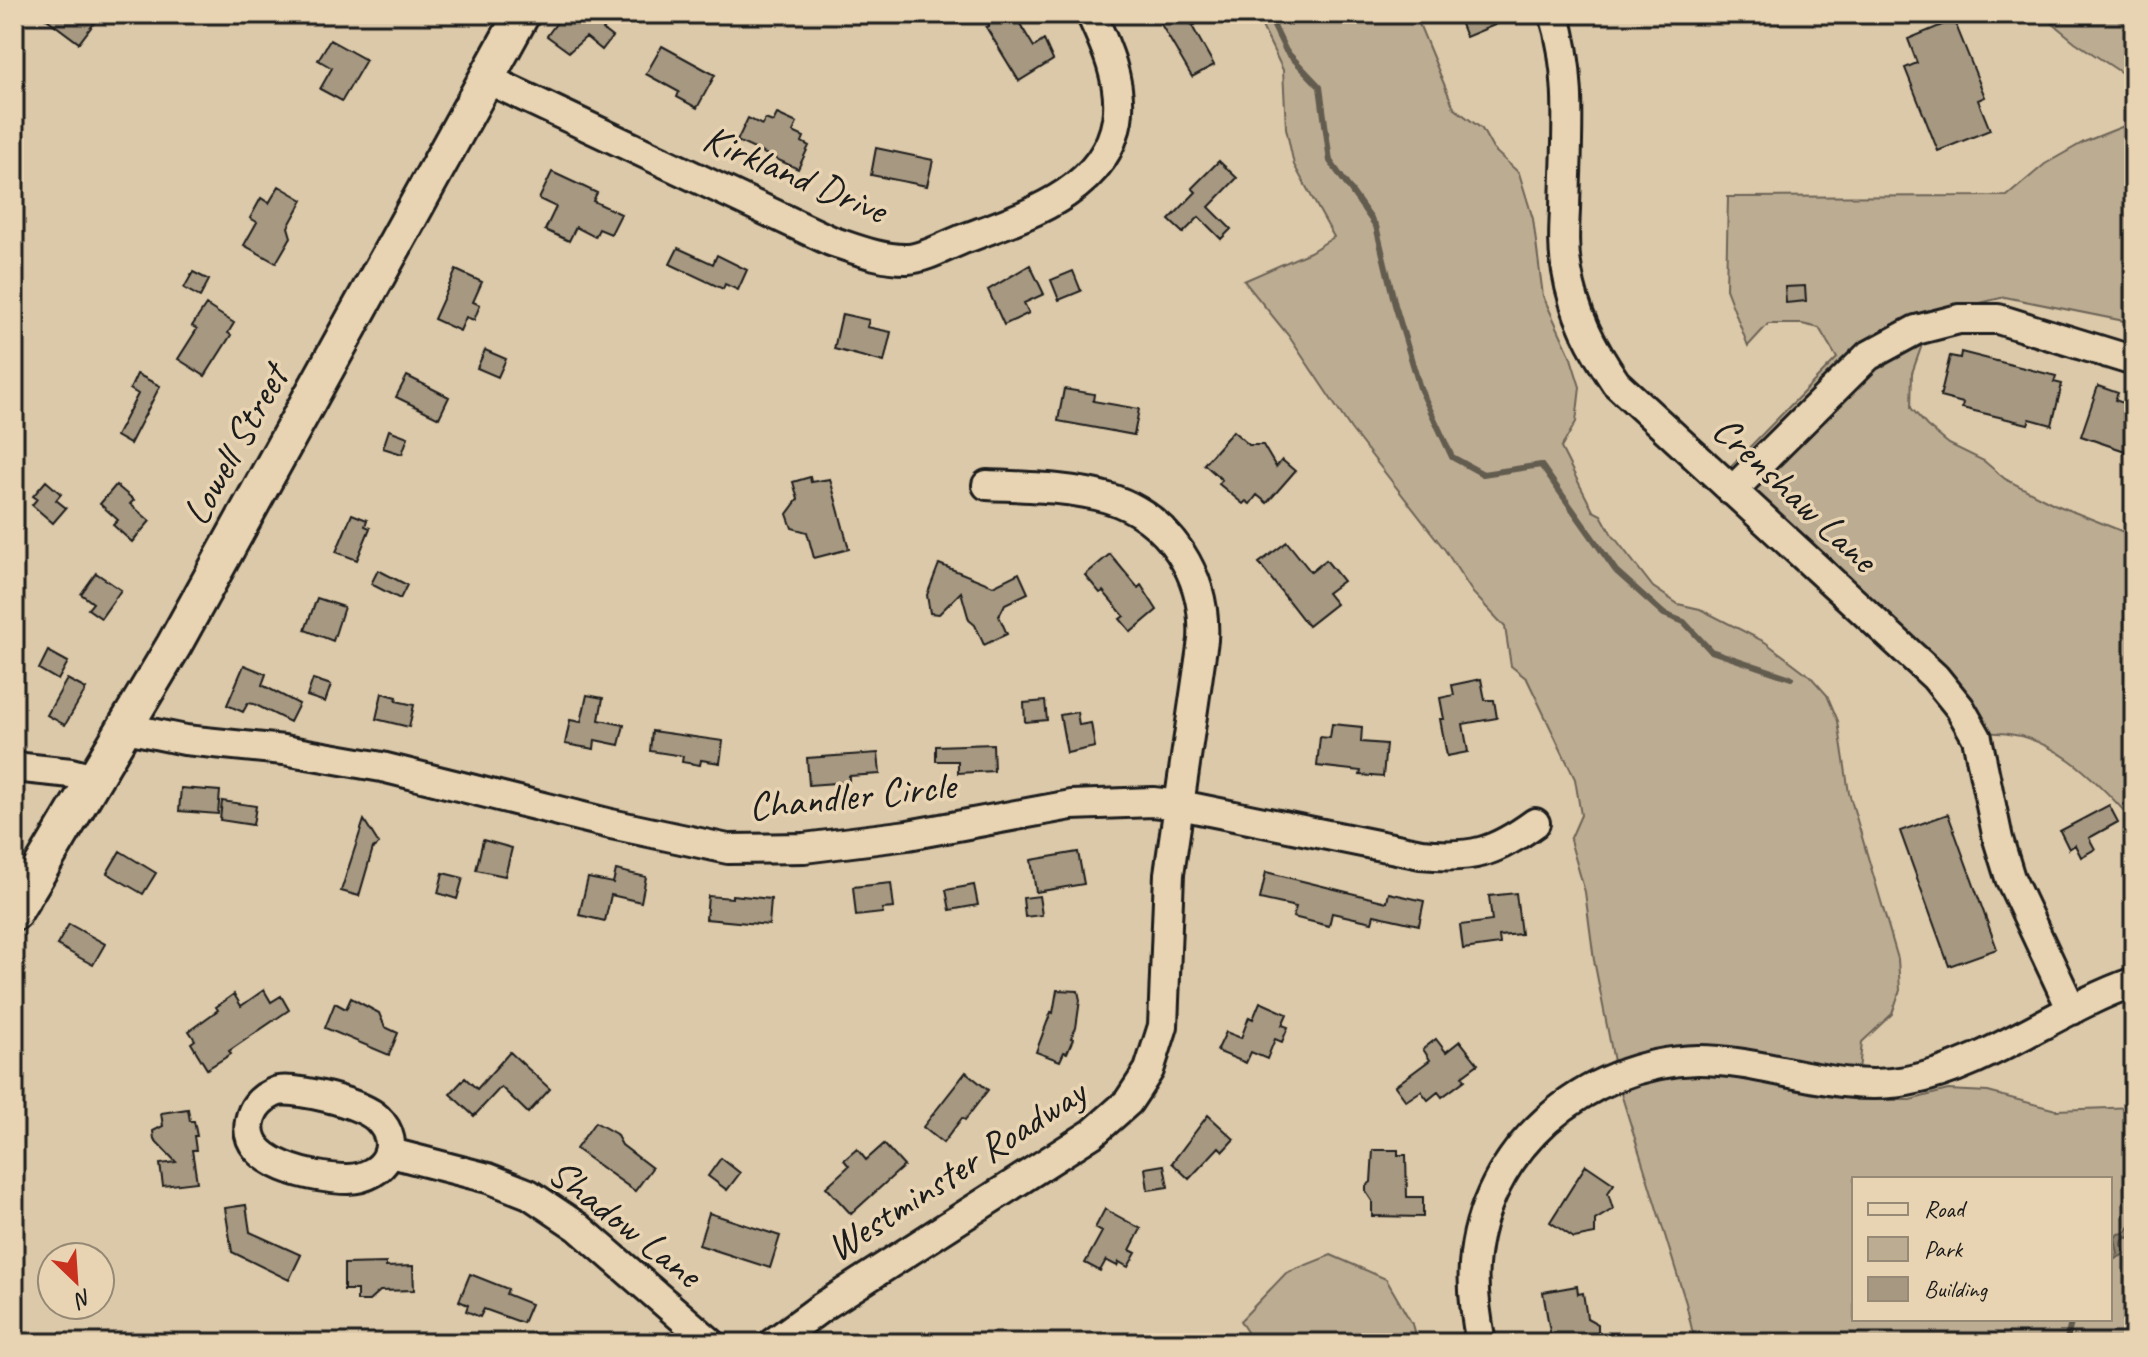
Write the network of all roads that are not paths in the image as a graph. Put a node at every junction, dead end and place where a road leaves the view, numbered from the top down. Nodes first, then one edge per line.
1 (522, 14) edge
2 (1091, 14) edge
3 (1554, 14) edge
4 (487, 79) junction
5 (2134, 361) edge
6 (987, 485) dead end
7 (1732, 491) junction
8 (126, 728) junction
9 (14, 767) edge
10 (94, 779) junction
11 (1180, 805) junction
12 (1535, 823) dead end
13 (14, 913) edge
14 (2134, 982) edge
15 (2072, 1010) junction
16 (391, 1153) junction
17 (711, 1343) edge
18 (773, 1343) edge
19 (1481, 1343) edge

1 - 4 main road, Lowell Street
2 - 4 street, Kirkland Drive
3 - 7 street, Crenshaw Lane
4 - 8 main road, Lowell Street
5 - 7 street
6 - 11 street, Westminster Roadway
7 - 15 street, Crenshaw Lane
8 - 10 main road, Lowell Street
8 - 11 street, Chandler Circle
9 - 10 street
10 - 13 main road, Lowell Street
11 - 12 street, Chandler Circle
11 - 18 street, Westminster Roadway
14 - 15 street
15 - 19 street
16 - 16 street
16 - 17 street, Shadow Lane

